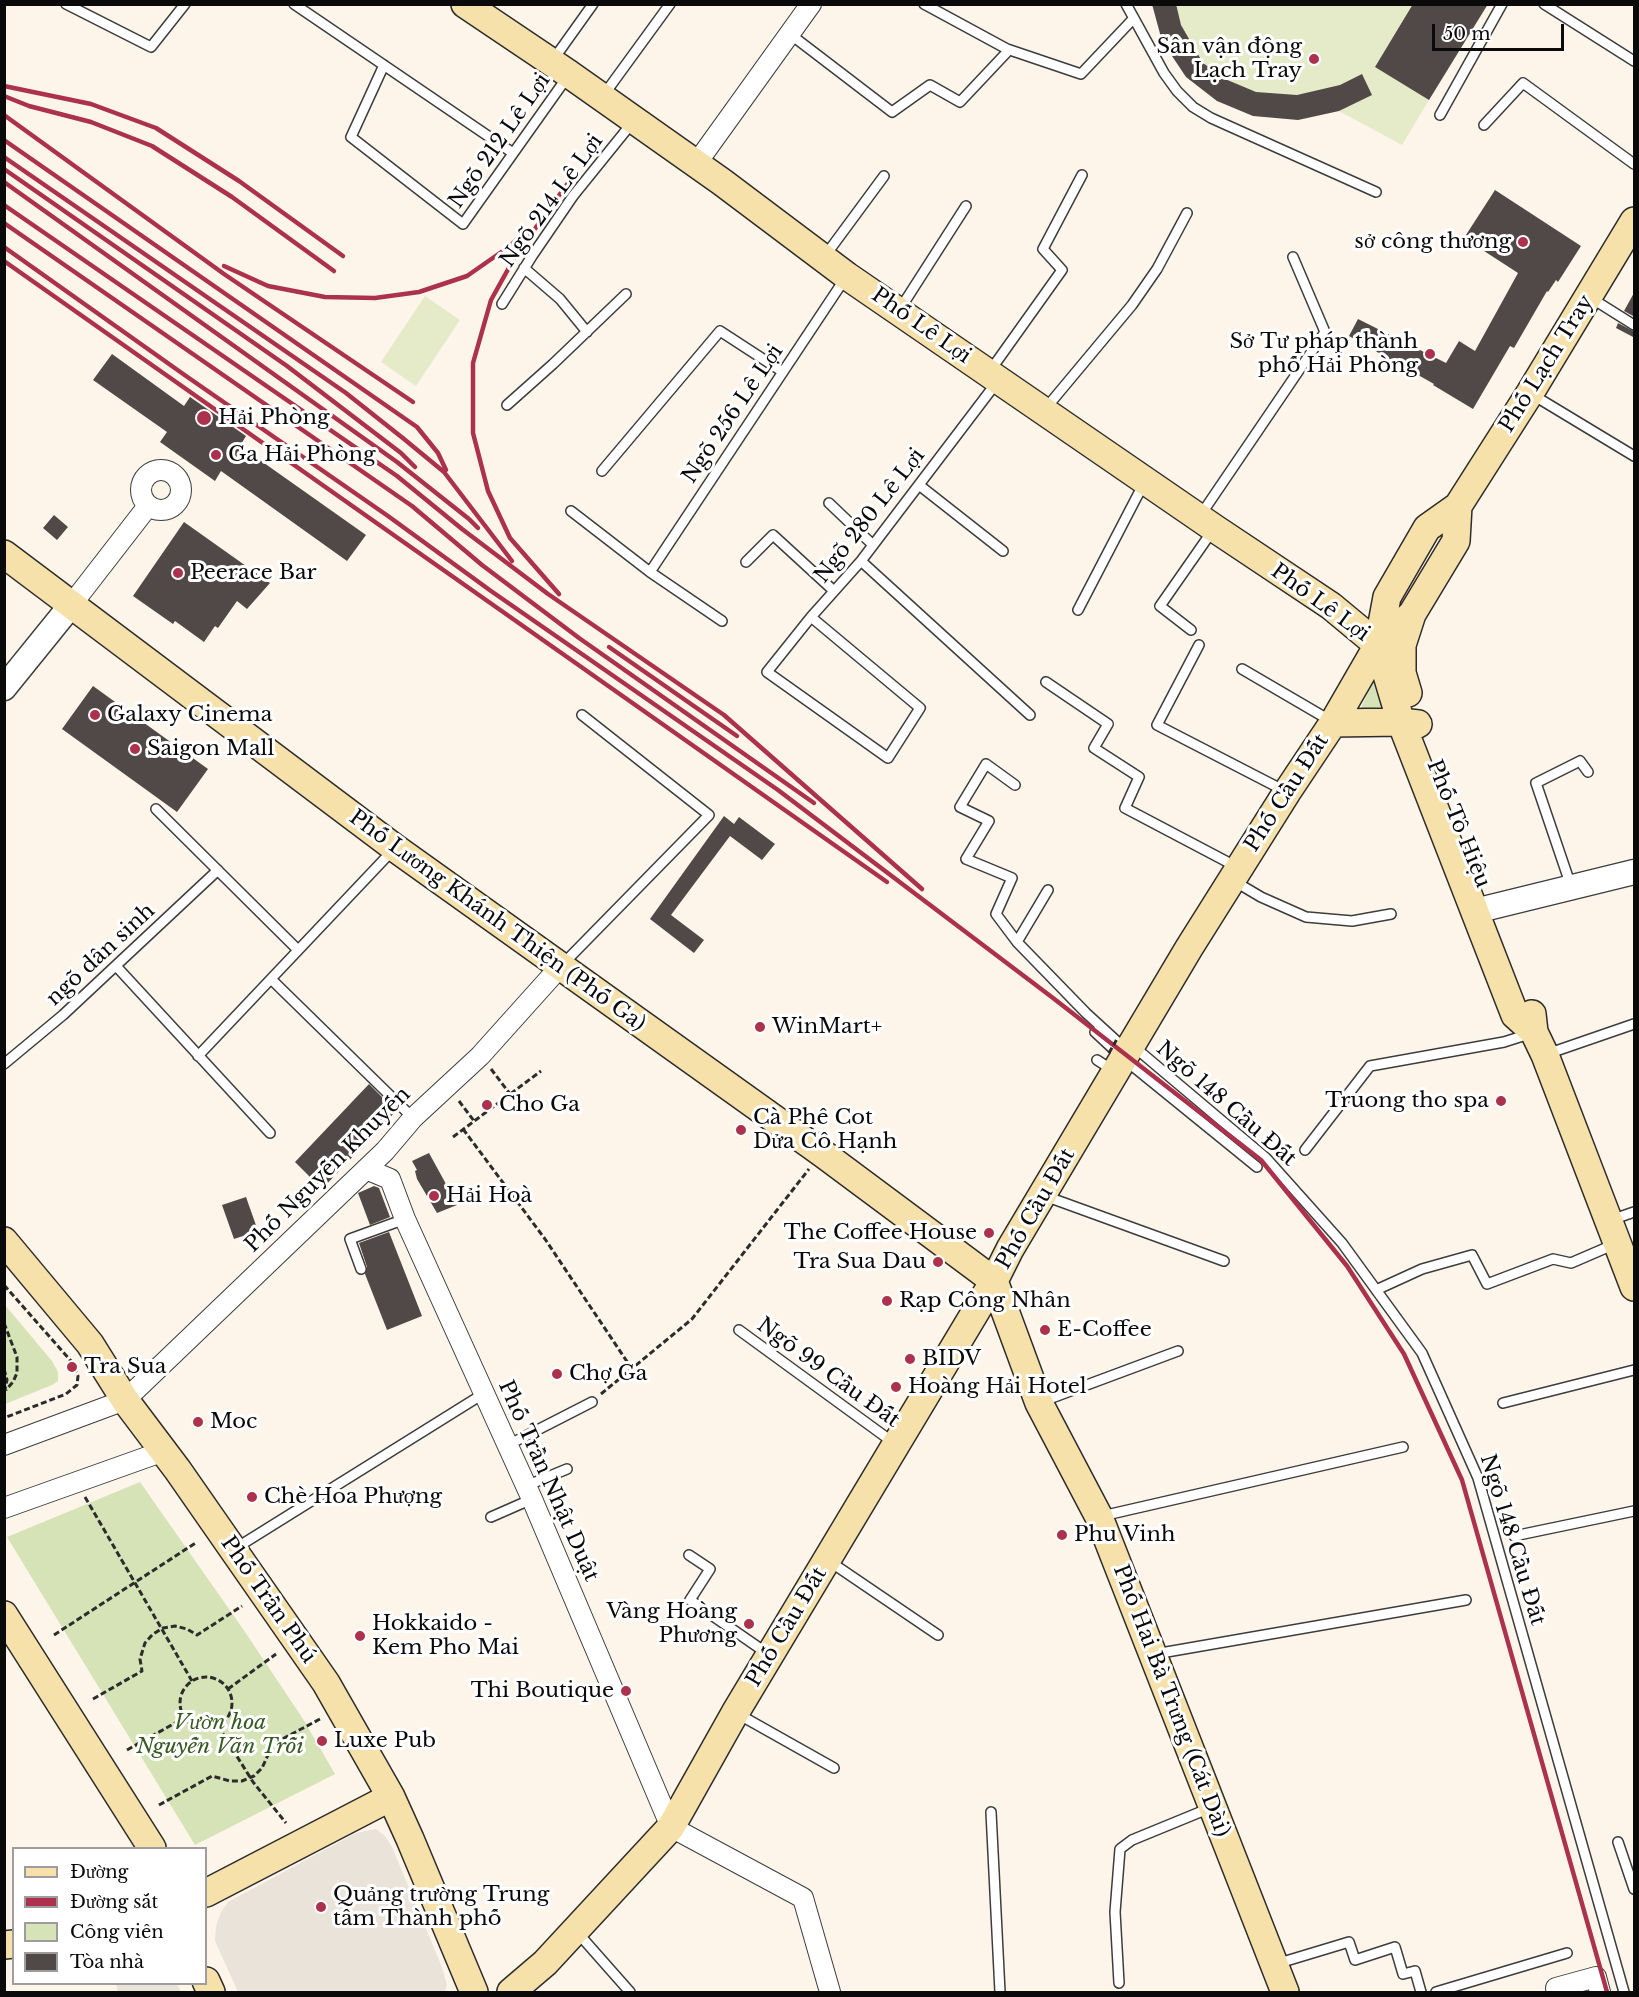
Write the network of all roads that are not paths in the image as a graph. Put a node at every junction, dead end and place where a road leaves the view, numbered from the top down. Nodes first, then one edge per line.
1 (66, 4) edge
2 (185, 4) edge
3 (294, 4) edge
4 (465, 4) edge
5 (592, 4) edge
6 (670, 4) edge
7 (811, 4) edge
8 (924, 4) edge
9 (1126, 4) edge
10 (1502, 4) edge
11 (1544, 4) edge
12 (1134, 18) junction
13 (790, 34) junction
14 (1009, 50) junction
15 (1635, 61) edge
16 (384, 65) junction
17 (560, 68) junction
18 (602, 98) junction
19 (1440, 115) dead end
20 (634, 121) junction
21 (1484, 125) dead end
22 (513, 153) junction
23 (696, 164) junction
24 (1635, 164) edge
25 (1082, 175) dead end
26 (884, 176) dead end
27 (1376, 192) dead end
28 (966, 206) dead end
29 (1187, 213) dead end
30 (1634, 223) edge
31 (1293, 257) dead end
32 (823, 258) junction
33 (524, 268) junction
34 (847, 276) junction
35 (626, 294) dead end
36 (1589, 297) junction
37 (502, 304) dead end
38 (899, 311) junction
39 (1635, 325) edge
40 (587, 332) junction
41 (783, 372) junction
42 (994, 377) junction
43 (1530, 393) junction
44 (507, 405) dead end
45 (1044, 410) junction
46 (1635, 456) edge
47 (602, 471) dead end
48 (1145, 481) junction
49 (919, 485) junction
50 (829, 503) dead end
51 (148, 506) dead end
52 (1458, 506) junction
53 (571, 511) dead end
54 (1206, 523) junction
55 (873, 545) junction
56 (1003, 551) dead end
57 (4, 554) edge
58 (861, 561) junction
59 (746, 562) dead end
60 (650, 572) junction
61 (834, 591) junction
62 (72, 604) junction
63 (1078, 610) dead end
64 (1412, 614) junction
65 (811, 617) junction
66 (722, 621) dead end
67 (1191, 630) dead end
68 (1199, 645) dead end
69 (1378, 645) junction
70 (1242, 669) dead end
71 (1046, 682) dead end
72 (4, 688) edge
73 (582, 715) dead end
74 (1030, 715) dead end
75 (1333, 723) junction
76 (1410, 723) junction
77 (1588, 772) dead end
78 (1015, 784) dead end
79 (1287, 792) junction
80 (156, 809) dead end
81 (394, 848) junction
82 (218, 870) junction
83 (1635, 872) edge
84 (1235, 874) junction
85 (1572, 888) junction
86 (1048, 890) dead end
87 (1483, 909) junction
88 (1391, 914) dead end
89 (1017, 942) junction
90 (298, 950) junction
91 (116, 966) junction
92 (560, 968) junction
93 (271, 979) junction
94 (1635, 1024) edge
95 (1095, 1032) dead end
96 (1540, 1043) junction
97 (1116, 1055) junction
98 (198, 1056) junction
99 (4, 1064) edge
100 (412, 1118) junction
101 (270, 1133) dead end
102 (1305, 1150) dead end
103 (385, 1151) junction
104 (1257, 1167) dead end
105 (366, 1169) junction
106 (390, 1179) junction
107 (1043, 1196) junction
108 (1635, 1212) edge
109 (405, 1219) junction
110 (1613, 1232) junction
111 (4, 1241) edge
112 (1224, 1261) dead end
113 (361, 1269) dead end
114 (994, 1281) junction
115 (1635, 1287) edge
116 (1376, 1290) junction
117 (740, 1330) dead end
118 (1178, 1351) dead end
119 (1635, 1370) edge
120 (483, 1394) junction
121 (125, 1400) junction
122 (592, 1402) road end
123 (1039, 1402) junction
124 (1503, 1403) dead end
125 (896, 1444) junction
126 (4, 1445) edge
127 (508, 1445) junction
128 (1403, 1447) dead end
129 (164, 1451) junction
130 (567, 1469) dead end
131 (529, 1493) junction
132 (4, 1508) edge
133 (1635, 1511) edge
134 (491, 1517) dead end
135 (1099, 1517) junction
136 (1514, 1536) dead end
137 (233, 1551) junction
138 (689, 1555) dead end
139 (828, 1559) junction
140 (1466, 1600) dead end
141 (4, 1616) edge
142 (938, 1635) dead end
143 (1153, 1654) junction
144 (770, 1655) junction
145 (735, 1713) junction
146 (834, 1768) dead end
147 (391, 1797) junction
148 (1212, 1807) junction
149 (991, 1812) dead end
150 (671, 1827) junction
151 (1618, 1842) dead end
152 (151, 1847) edge
153 (1635, 1889) edge
154 (207, 1892) edge
155 (575, 1930) junction
156 (1567, 1953) dead end
157 (1274, 1964) junction
158 (1119, 1983) dead end
159 (1556, 1988) dead end
160 (474, 1992) edge
161 (511, 1992) edge
162 (630, 1992) edge
163 (831, 1992) edge
164 (1000, 1992) edge
165 (1284, 1992) edge
166 (1421, 1992) edge
167 (1436, 1992) edge
168 (1600, 1992) edge
169 (1624, 1992) edge

1 - 2 lane
3 - 16 lane
4 - 17 main road, Phố Lê Lợi
5 - 17 lane, Ngõ 212 Lê Lợi
6 - 18 lane
7 - 13 street
8 - 14 lane
9 - 12 lane
10 - 19 lane
11 - 15 lane
12 - 14 lane
12 - 27 lane
13 - 14 lane
13 - 23 street
16 - 22 lane
16 - 22 lane, Ngõ 212 Lê Lợi
17 - 18 main road, Phố Lê Lợi
17 - 22 lane, Ngõ 212 Lê Lợi
18 - 20 main road, Phố Lê Lợi
20 - 23 main road, Phố Lê Lợi
20 - 33 lane, Ngõ 214 Lê Lợi
21 - 24 lane
23 - 32 main road, Phố Lê Lợi
25 - 42 lane, Ngõ 280 Lê Lợi
26 - 32 lane
28 - 38 lane
29 - 45 lane
30 - 36 main road, Phố Lạch Tray
31 - 54 lane
32 - 34 main road, Phố Lê Lợi
33 - 37 lane, Ngõ 214 Lê Lợi
33 - 40 lane
34 - 38 main road, Phố Lê Lợi
34 - 41 lane, Ngõ 256 Lê Lợi
35 - 40 lane
36 - 39 lane
36 - 43 main road, Phố Lạch Tray
38 - 42 main road, Phố Lê Lợi
40 - 44 lane
41 - 47 lane
41 - 60 lane, Ngõ 256 Lê Lợi
42 - 45 main road, Phố Lê Lợi
42 - 49 lane, Ngõ 280 Lê Lợi
43 - 46 lane
43 - 52 main road, Phố Lạch Tray
45 - 48 main road, Phố Lê Lợi
48 - 54 main road, Phố Lê Lợi
48 - 63 lane
49 - 55 lane, Ngõ 280 Lê Lợi
49 - 56 lane
50 - 55 lane
51 - 62 street
52 - 64 main road, Phố Lạch Tray
52 - 69 main road, Phố Lạch Tray
53 - 60 lane
54 - 67 lane
54 - 69 main road, Phố Lê Lợi
55 - 58 lane, Ngõ 280 Lê Lợi
57 - 62 main road, Phố Lương Khánh Thiện (Phố Ga)
58 - 61 lane, Ngõ 280 Lê Lợi
58 - 74 lane
59 - 61 lane
60 - 66 lane
61 - 65 lane, Ngõ 280 Lê Lợi
62 - 72 street
62 - 81 main road, Phố Lương Khánh Thiện (Phố Ga)
64 - 69 main road, Phố Lạch Tray
64 - 76 main road, Phố Tô Hiệu
65 - 65 lane, Ngõ 280 Lê Lợi
68 - 79 lane
69 - 75 main road, Phố Cầu Đất
69 - 76 main road, Phố Tô Hiệu
70 - 75 lane
71 - 84 lane
73 - 92 lane
75 - 76 main road
75 - 79 main road, Phố Cầu Đất
76 - 87 main road, Phố Tô Hiệu
77 - 85 lane
78 - 89 lane
79 - 84 main road, Phố Cầu Đất
80 - 82 lane
81 - 90 lane
81 - 92 main road, Phố Lương Khánh Thiện (Phố Ga)
82 - 90 lane
82 - 91 lane, ngõ dân sinh
83 - 85 street
84 - 88 lane
84 - 97 main road, Phố Cầu Đất
85 - 87 street
86 - 89 lane
87 - 96 main road, Phố Tô Hiệu
89 - 97 lane
90 - 93 lane
91 - 98 lane
91 - 99 lane, ngõ dân sinh
92 - 100 street, Phố Nguyễn Khuyến
92 - 114 main road, Phố Lương Khánh Thiện (Phố Ga)
93 - 98 lane
93 - 100 lane
94 - 96 lane
95 - 97 lane
96 - 102 lane
96 - 110 main road, Phố Tô Hiệu
97 - 104 lane
97 - 107 main road, Phố Cầu Đất
97 - 116 lane, Ngõ 148 Cầu Đất
98 - 101 lane
100 - 103 street, Phố Nguyễn Khuyến
103 - 105 street, Phố Nguyễn Khuyến
103 - 106 street, Phố Trần Nhật Duật
105 - 106 street
105 - 121 street, Phố Nguyễn Khuyến
106 - 109 street, Phố Trần Nhật Duật
107 - 112 lane
107 - 114 main road, Phố Cầu Đất
108 - 110 lane
109 - 113 lane
109 - 120 street, Phố Trần Nhật Duật
110 - 115 main road, Phố Tô Hiệu
110 - 116 lane
111 - 121 main road, Phố Trần Phú
114 - 123 main road, Phố Hai Bà Trưng (Cát Dài)
114 - 125 main road, Phố Cầu Đất
116 - 169 lane, Ngõ 148 Cầu Đất
117 - 125 lane, Ngõ 99 Cầu Đất
118 - 123 lane
119 - 124 lane
120 - 127 street, Phố Trần Nhật Duật
120 - 137 lane
121 - 126 street
121 - 129 main road, Phố Trần Phú
122 - 127 lane
123 - 135 main road, Phố Hai Bà Trưng (Cát Dài)
125 - 139 main road, Phố Cầu Đất
127 - 131 street, Phố Trần Nhật Duật
128 - 135 lane
129 - 132 street
129 - 137 main road, Phố Trần Phú
130 - 131 lane
131 - 134 lane
131 - 150 street, Phố Trần Nhật Duật
133 - 136 lane
135 - 143 main road, Phố Hai Bà Trưng (Cát Dài)
137 - 147 main road, Phố Trần Phú
138 - 144 lane
139 - 142 lane
139 - 144 main road, Phố Cầu Đất
140 - 143 lane
141 - 152 main road
143 - 148 main road, Phố Hai Bà Trưng (Cát Dài)
144 - 145 main road, Phố Cầu Đất
145 - 146 lane
145 - 150 main road, Phố Cầu Đất
147 - 154 main road
147 - 160 main road, Phố Trần Phú
148 - 157 main road, Phố Hai Bà Trưng (Cát Dài)
148 - 158 lane
149 - 164 lane
150 - 155 main road, Phố Cầu Đất
150 - 163 street
151 - 153 lane
155 - 161 main road, Phố Cầu Đất
155 - 162 lane
156 - 167 lane
157 - 165 main road, Phố Hai Bà Trưng (Cát Dài)
157 - 166 lane
159 - 168 street

